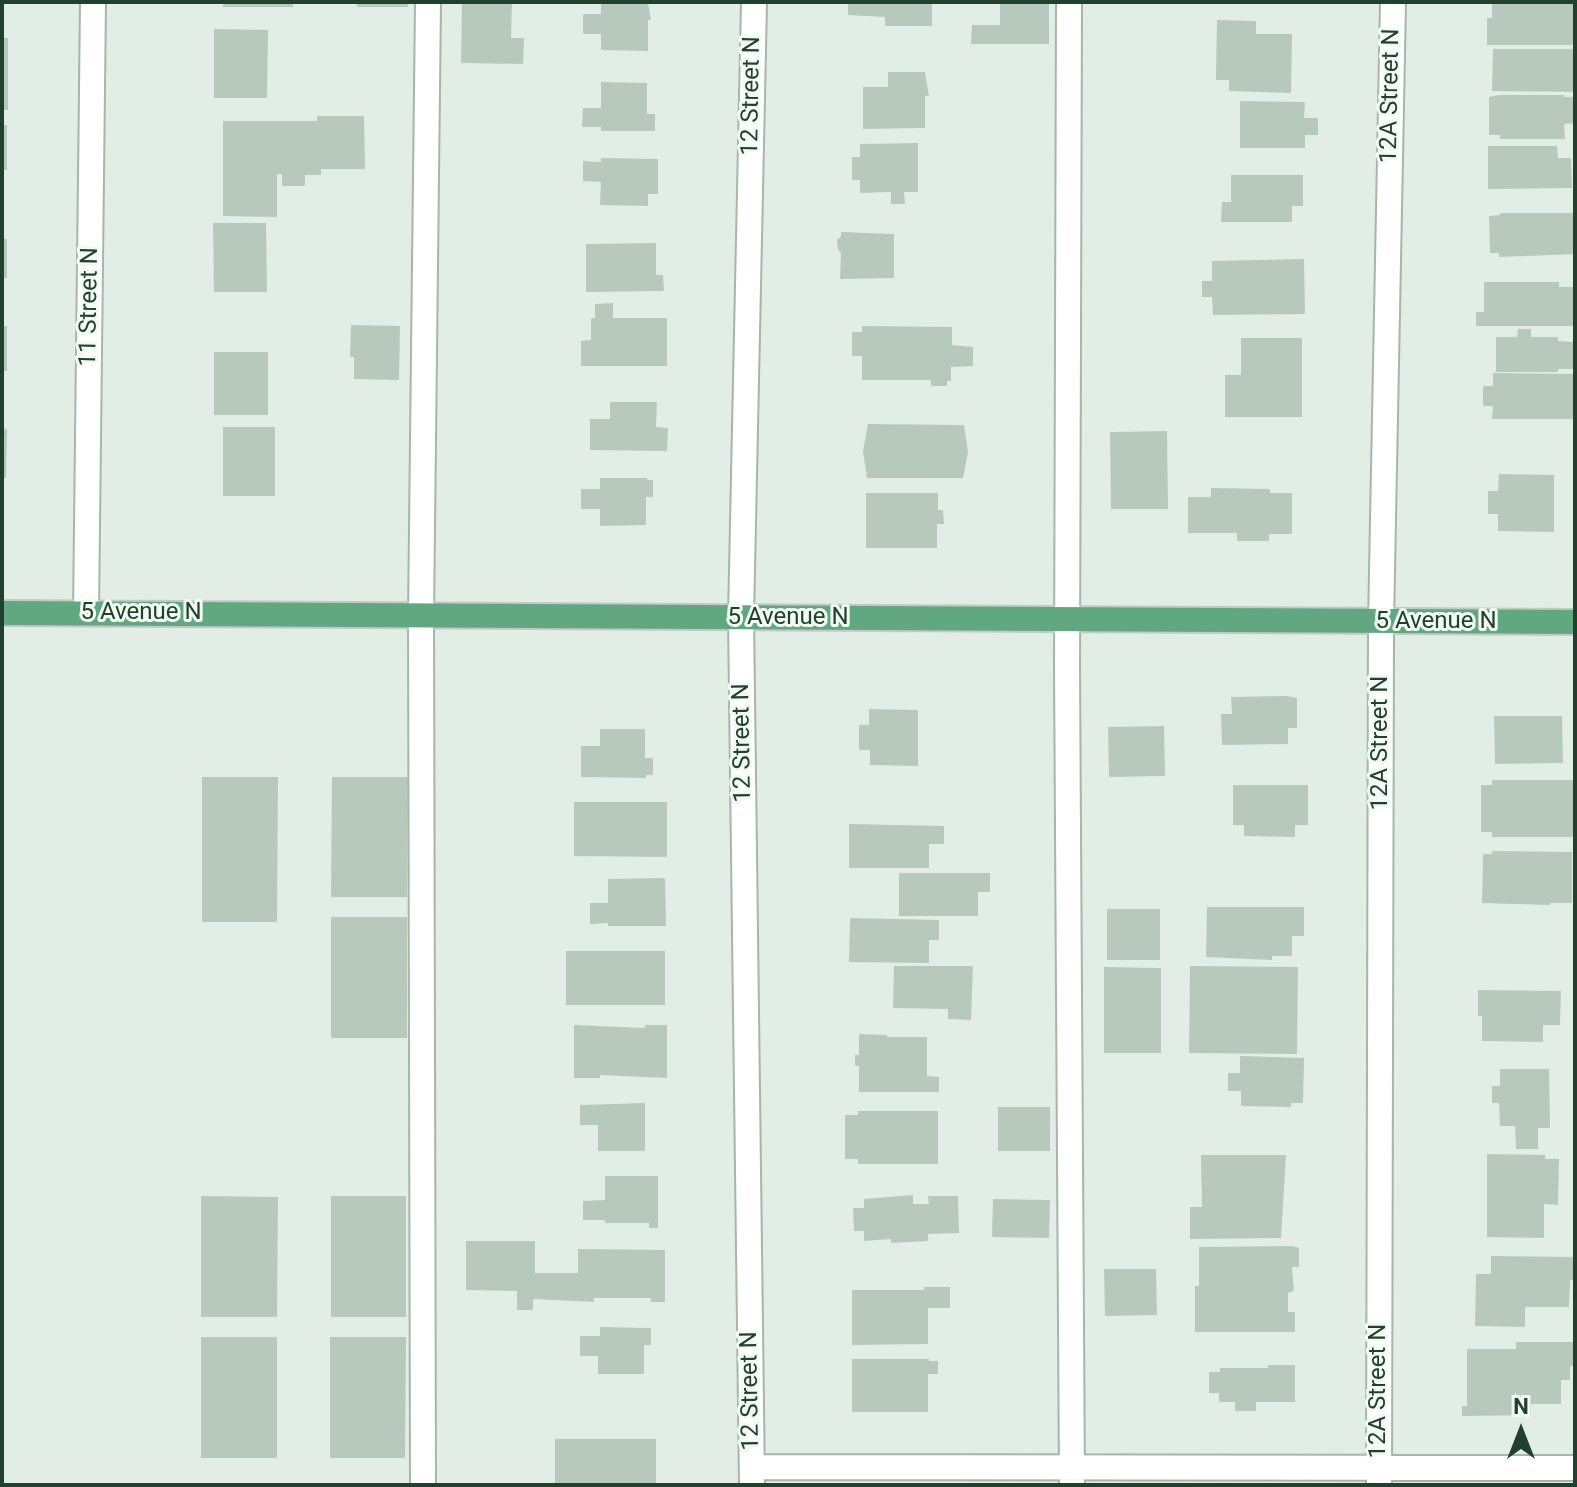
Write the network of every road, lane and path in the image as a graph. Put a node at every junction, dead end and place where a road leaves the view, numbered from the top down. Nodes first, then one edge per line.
1 (93, 2) edge
2 (428, 2) edge
3 (754, 2) edge
4 (1069, 2) edge
5 (1393, 2) edge
6 (2, 613) edge
7 (86, 613) junction
8 (421, 615) junction
9 (741, 617) junction
10 (1067, 621) junction
11 (1575, 622) edge
12 (1381, 623) junction
13 (1575, 1468) edge
14 (752, 1476) edge
15 (1072, 1476) edge
16 (1379, 1476) edge
17 (423, 1485) edge

1 - 7 street, 11 Street N
2 - 8 street
3 - 9 street, 12 Street N
4 - 10 street
5 - 12 street, 12A Street N
6 - 7 main road, 5 Avenue N
7 - 8 main road, 5 Avenue N
8 - 9 main road, 5 Avenue N
8 - 17 street
9 - 10 main road, 5 Avenue N
9 - 14 street, 12 Street N
10 - 12 main road, 5 Avenue N
10 - 15 street
11 - 12 main road, 5 Avenue N
12 - 16 street, 12A Street N
13 - 16 street
14 - 15 street
15 - 16 street

